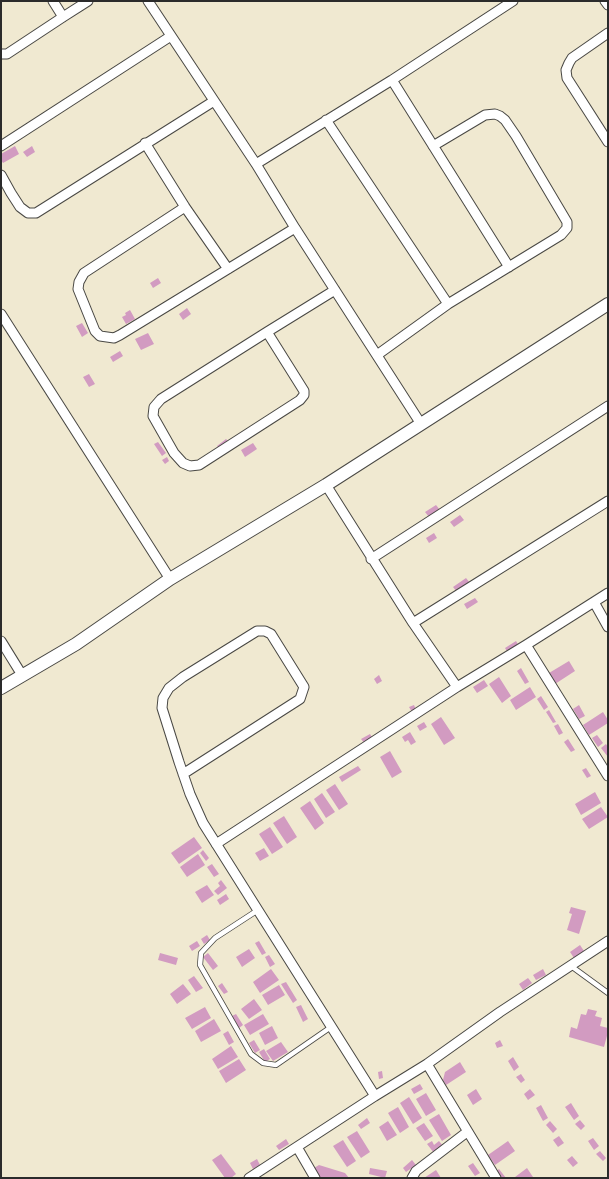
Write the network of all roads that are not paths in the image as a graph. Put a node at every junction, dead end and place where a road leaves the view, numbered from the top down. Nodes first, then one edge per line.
1 (53, 1) edge
2 (88, 1) edge
3 (148, 1) edge
4 (513, 1) edge
5 (605, 1) edge
6 (608, 5) edge
7 (63, 17) junction
8 (608, 33) edge
9 (171, 36) junction
10 (1, 54) edge
11 (392, 80) junction
12 (214, 101) junction
13 (326, 120) junction
14 (608, 142) edge
15 (145, 144) junction
16 (1, 146) edge
17 (433, 146) junction
18 (256, 164) junction
19 (1, 175) edge
20 (185, 207) junction
21 (295, 228) junction
22 (509, 268) junction
23 (228, 269) junction
24 (335, 290) junction
25 (448, 304) junction
26 (608, 304) edge
27 (1, 314) edge
28 (267, 332) junction
29 (377, 355) junction
30 (608, 406) edge
31 (421, 424) junction
32 (326, 485) junction
33 (608, 501) edge
34 (371, 559) junction
35 (170, 579) junction
36 (608, 593) edge
37 (594, 602) junction
38 (413, 623) junction
39 (608, 627) edge
40 (1, 641) edge
41 (526, 645) junction
42 (22, 675) junction
43 (457, 687) junction
44 (1, 688) edge
45 (183, 774) junction
46 (608, 776) edge
47 (216, 844) junction
48 (258, 910) junction
49 (608, 941) edge
50 (571, 966) junction
51 (608, 994) edge
52 (331, 1027) junction
53 (427, 1064) junction
54 (375, 1096) junction
55 (468, 1132) junction
56 (297, 1147) junction
57 (249, 1178) edge
58 (315, 1178) edge
59 (412, 1178) edge
60 (496, 1178) edge

1 - 7 street
2 - 7 street
3 - 9 street
4 - 11 street
5 - 6 street
7 - 10 street
8 - 14 street
9 - 12 street
9 - 16 street
11 - 13 street
11 - 17 street
12 - 15 street
12 - 18 street
13 - 18 street
13 - 25 street
15 - 19 street
15 - 20 street
17 - 22 street
17 - 22 street
18 - 21 street
20 - 23 street
20 - 23 street
21 - 23 street
21 - 24 street
22 - 25 street
24 - 28 street
24 - 29 street
25 - 29 street
26 - 31 street
27 - 35 street
28 - 28 street
29 - 31 street
30 - 34 street
31 - 32 street
32 - 34 street
32 - 35 street
33 - 38 street
34 - 38 street
35 - 42 street
36 - 37 street
37 - 39 street
37 - 41 street
38 - 43 street
40 - 42 street
41 - 43 street
41 - 46 street
42 - 44 street
43 - 47 street
45 - 45 street
45 - 47 street
47 - 48 street
48 - 52 street
48 - 52 lane
49 - 50 street
50 - 51 lane
50 - 53 street
52 - 54 street
53 - 54 street
53 - 55 street
54 - 56 street
55 - 59 street
55 - 60 street
56 - 57 street
56 - 58 street

